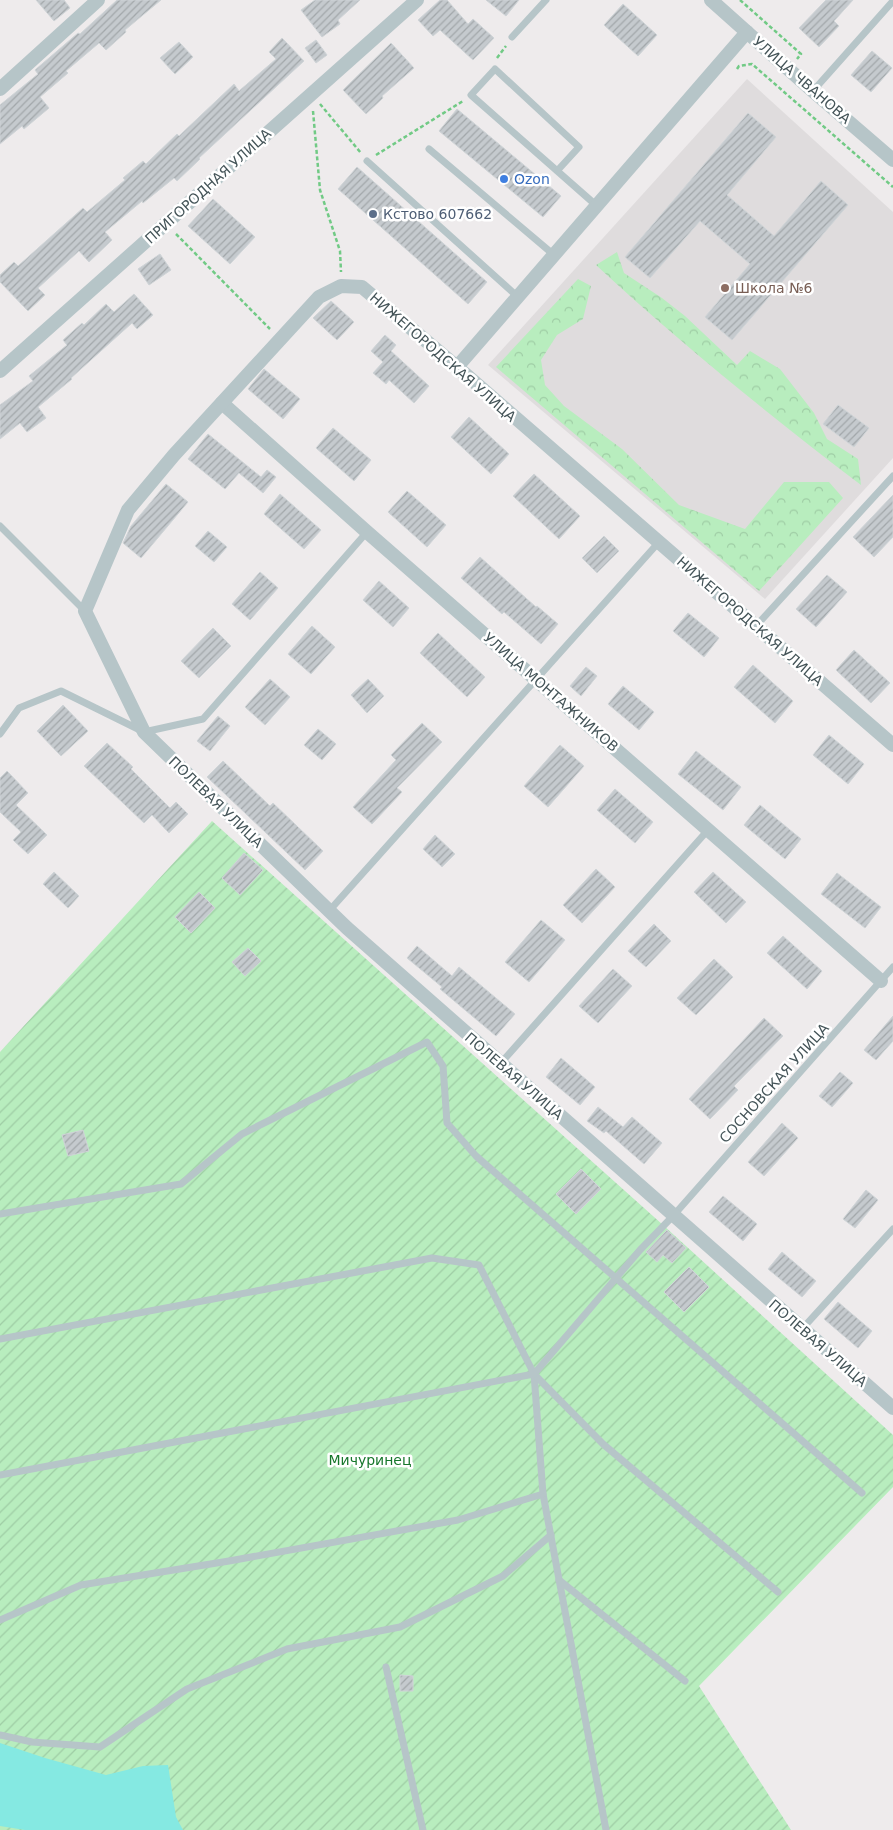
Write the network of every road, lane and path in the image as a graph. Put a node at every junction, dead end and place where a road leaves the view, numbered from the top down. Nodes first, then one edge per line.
1 (98, 0) edge
2 (417, 0) edge
3 (546, 0) edge
4 (711, 0) edge
5 (893, 1) edge
6 (747, 32) junction
7 (512, 37) joint
8 (497, 59) dead end
9 (752, 64) dead end
10 (0, 90) edge
11 (813, 92) junction
12 (312, 94) junction
13 (471, 95) junction
14 (429, 149) dead end
15 (893, 160) edge
16 (367, 161) junction
17 (557, 171) junction
18 (893, 187) edge
19 (597, 206) junction
20 (166, 224) junction
21 (554, 255) junction
22 (342, 286) junction
23 (518, 297) junction
24 (280, 339) junction
25 (457, 367) junction
26 (0, 372) edge
27 (222, 403) junction
28 (893, 476) edge
29 (0, 526) edge
30 (367, 532) junction
31 (659, 542) junction
32 (85, 611) junction
33 (756, 626) junction
34 (538, 680) junction
35 (144, 732) junction
36 (0, 734) edge
37 (893, 745) edge
38 (708, 830) junction
39 (329, 911) junction
40 (893, 967) edge
41 (881, 981) junction
42 (500, 1064) junction
43 (0, 1214) edge
44 (673, 1216) junction
45 (893, 1229) edge
46 (616, 1278) junction
47 (802, 1329) junction
48 (0, 1339) edge
49 (534, 1374) junction
50 (893, 1408) edge
51 (0, 1476) edge
52 (862, 1493) dead end
53 (543, 1494) junction
54 (551, 1535) junction
55 (560, 1580) junction
56 (778, 1592) dead end
57 (0, 1620) edge
58 (386, 1667) dead end
59 (685, 1682) dead end
60 (0, 1735) edge
61 (423, 1830) edge
62 (606, 1830) edge

1 - 10 street
2 - 12 street, ПРИГОРОДНАЯ УЛИЦА
3 - 7 lane
4 - 6 street, УЛИЦА ЧВАНОВА
5 - 11 lane
6 - 11 street, УЛИЦА ЧВАНОВА
6 - 19 street
7 - 8 path
9 - 18 path
11 - 15 street, УЛИЦА ЧВАНОВА
12 - 16 path
12 - 20 street, ПРИГОРОДНАЯ УЛИЦА
12 - 22 path
13 - 16 path
13 - 17 lane
13 - 17 lane
14 - 21 lane
16 - 23 lane
17 - 19 lane
19 - 21 street
20 - 24 path
20 - 26 street, ПРИГОРОДНАЯ УЛИЦА
21 - 23 street
22 - 24 street
22 - 25 street, НИЖЕГОРОДСКАЯ УЛИЦА
23 - 25 street
24 - 27 street
25 - 31 street, НИЖЕГОРОДСКАЯ УЛИЦА
27 - 30 street, УЛИЦА МОНТАЖНИКОВ
27 - 32 street
28 - 33 lane
29 - 32 lane
30 - 34 street, УЛИЦА МОНТАЖНИКОВ
30 - 35 lane
31 - 33 street, НИЖЕГОРОДСКАЯ УЛИЦА
31 - 34 lane
32 - 35 street
33 - 37 street, НИЖЕГОРОДСКАЯ УЛИЦА
34 - 38 street, УЛИЦА МОНТАЖНИКОВ
34 - 39 lane
35 - 36 lane
35 - 39 street, ПОЛЕВАЯ УЛИЦА
38 - 41 street, УЛИЦА МОНТАЖНИКОВ
38 - 42 lane
39 - 42 street, ПОЛЕВАЯ УЛИЦА
40 - 41 lane, СОСНОВСКАЯ УЛИЦА
41 - 44 lane, СОСНОВСКАЯ УЛИЦА
42 - 44 street, ПОЛЕВАЯ УЛИЦА
43 - 46 lane
44 - 46 lane, СОСНОВСКАЯ УЛИЦА
44 - 47 street, ПОЛЕВАЯ УЛИЦА
45 - 47 lane
46 - 49 lane, СОСНОВСКАЯ УЛИЦА
46 - 52 lane
47 - 50 street, ПОЛЕВАЯ УЛИЦА
48 - 49 lane
49 - 51 lane
49 - 53 lane
49 - 56 lane
53 - 54 lane
53 - 57 lane
54 - 55 lane
54 - 60 lane
55 - 59 lane
55 - 62 lane
58 - 61 lane

